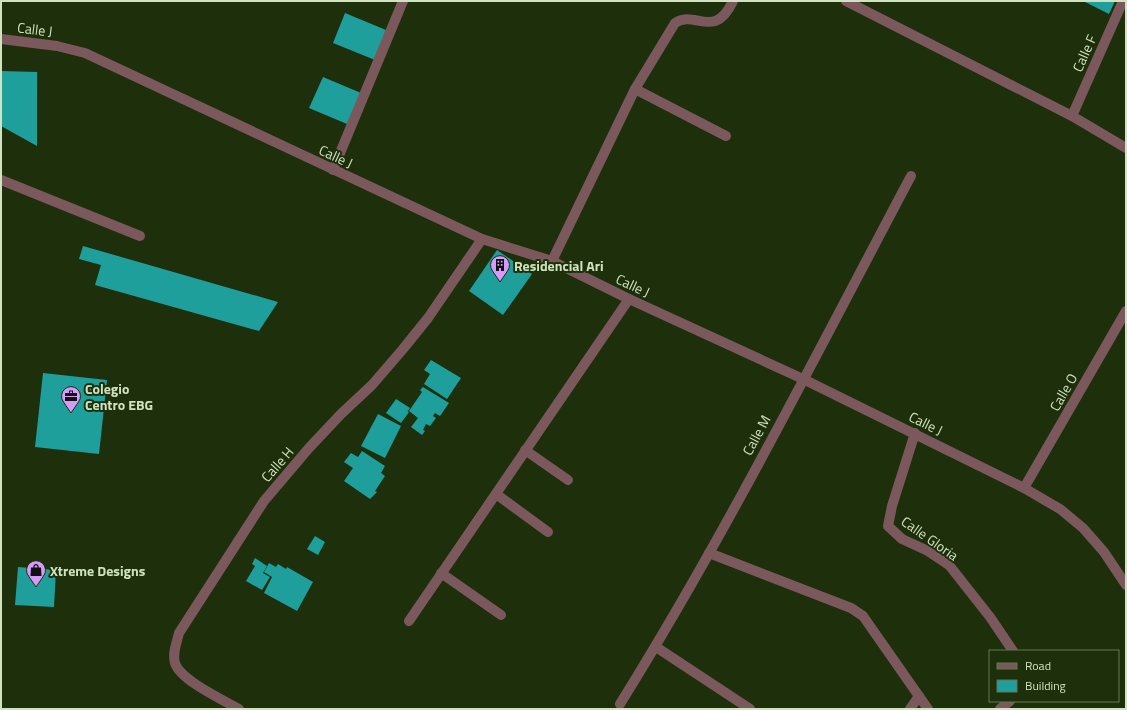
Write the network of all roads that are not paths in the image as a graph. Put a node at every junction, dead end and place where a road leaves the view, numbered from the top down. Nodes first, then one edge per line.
1 (403, 1) edge
2 (733, 1) edge
3 (846, 1) edge
4 (1123, 1) edge
5 (1, 40) edge
6 (635, 89) junction
7 (1072, 116) junction
8 (726, 136) dead end
9 (1126, 148) edge
10 (333, 170) junction
11 (912, 176) dead end
12 (1, 180) edge
13 (140, 236) dead end
14 (482, 238) junction
15 (552, 261) junction
16 (629, 298) junction
17 (1126, 311) edge
18 (803, 379) junction
19 (915, 433) junction
20 (525, 450) junction
21 (568, 480) dead end
22 (1024, 488) junction
23 (496, 494) junction
24 (548, 532) dead end
25 (709, 553) junction
26 (441, 573) junction
27 (1126, 585) edge
28 (501, 615) dead end
29 (409, 621) dead end
30 (656, 647) junction
31 (1012, 650) edge
32 (919, 696) junction
33 (1009, 702) edge
34 (620, 704) dead end
35 (239, 709) edge
36 (750, 709) edge
37 (910, 709) edge
38 (928, 709) edge
39 (1000, 709) edge

1 - 10 street
2 - 6 street
3 - 7 street
4 - 7 street, Calle F
5 - 10 street, Calle J
6 - 8 street
6 - 15 street
7 - 9 street
10 - 14 street, Calle J
11 - 18 street, Calle M
12 - 13 street
14 - 15 street, Calle J
14 - 35 street, Calle H
15 - 16 street, Calle J
16 - 18 street, Calle J
16 - 20 street
17 - 22 street, Calle O
18 - 19 street, Calle J
18 - 25 street, Calle M
19 - 22 street, Calle J
19 - 31 street, Calle Gloria
20 - 21 street
20 - 23 street
22 - 27 street, Calle J
23 - 24 street
23 - 26 street
25 - 30 street, Calle M
25 - 32 street
26 - 28 street
26 - 29 street
30 - 34 street, Calle M
30 - 36 street
32 - 37 street
32 - 38 street
33 - 39 street

